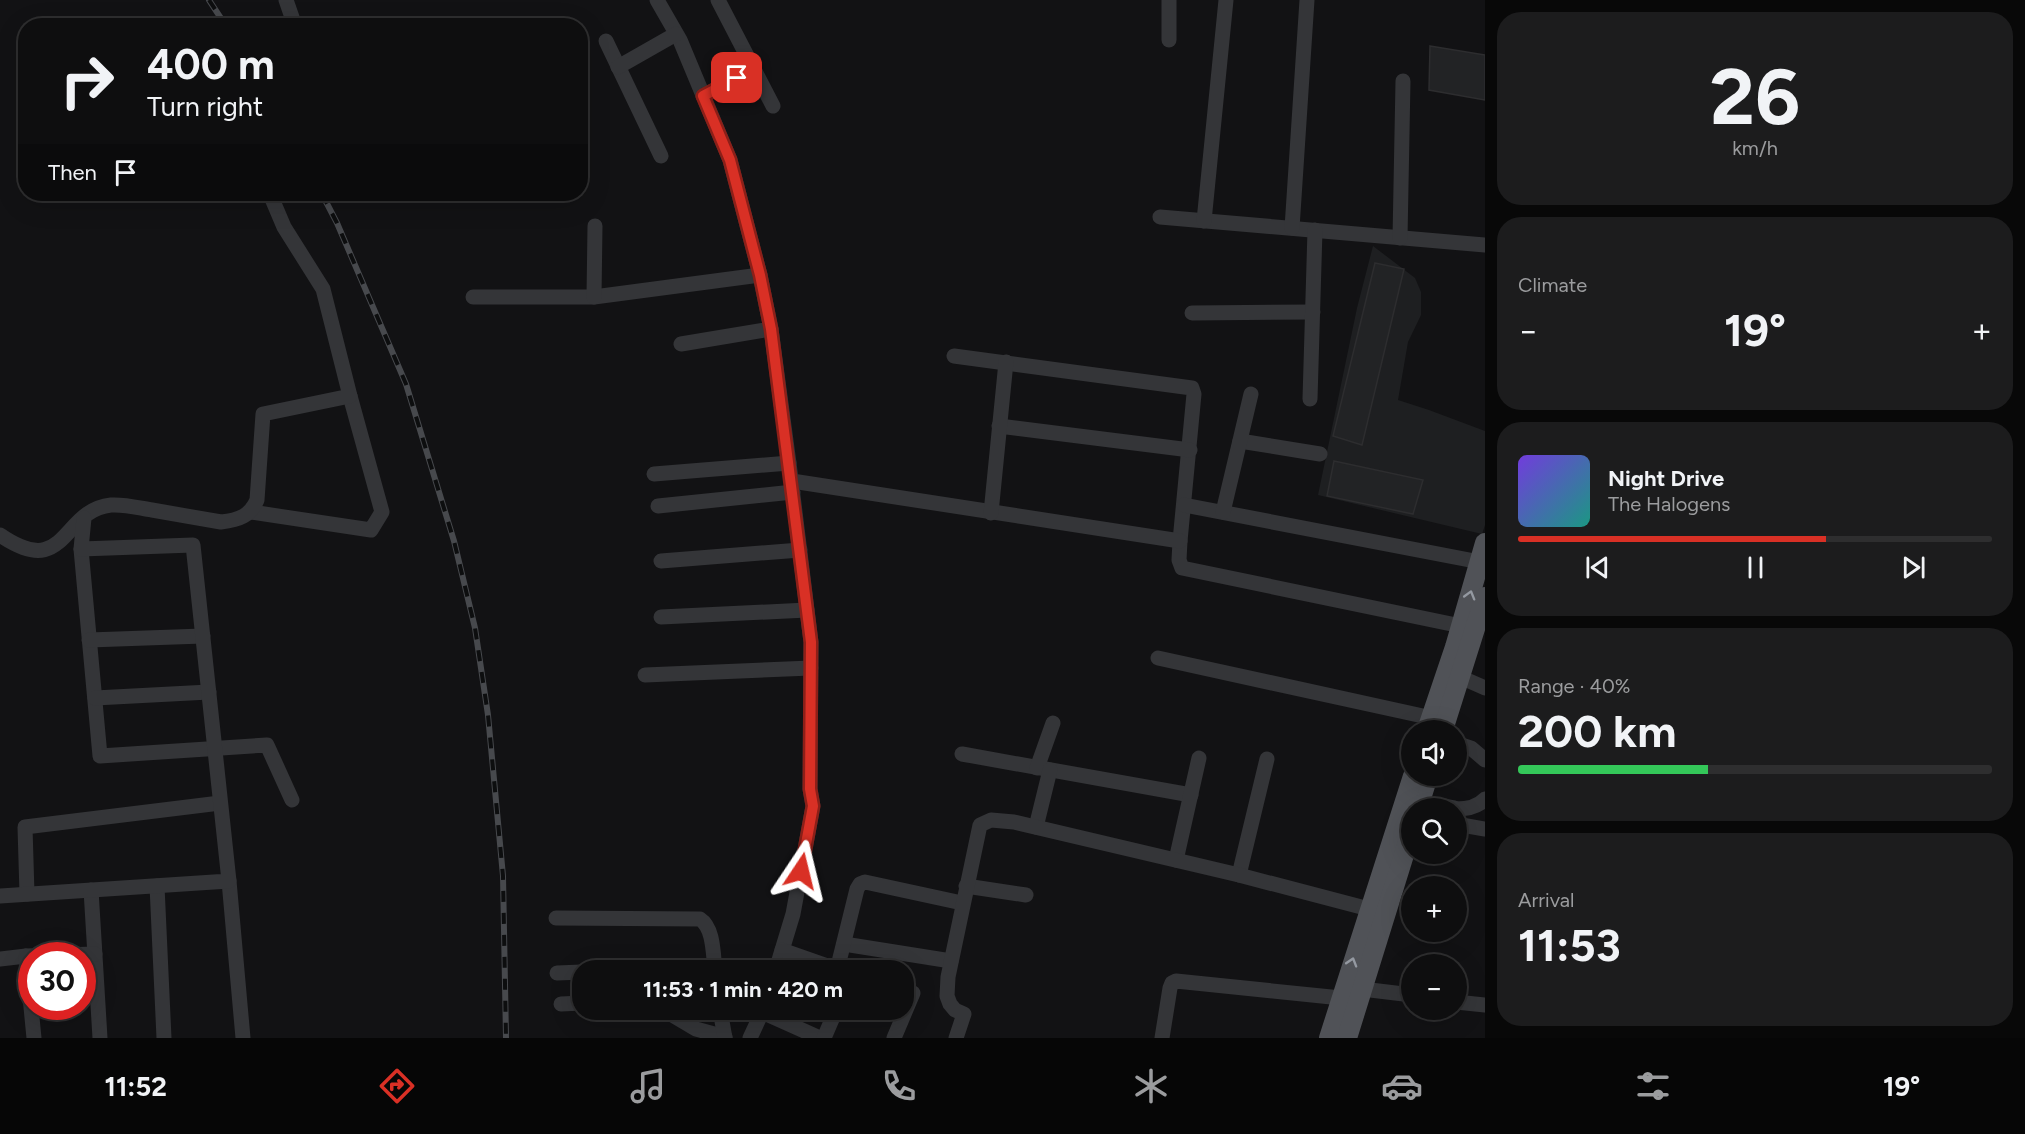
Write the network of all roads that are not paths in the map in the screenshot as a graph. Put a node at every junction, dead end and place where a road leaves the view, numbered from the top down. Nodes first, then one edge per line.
1 (286, 0) edge
2 (657, 0) edge
3 (718, 0) edge
4 (1169, 0) edge
5 (1226, 0) edge
6 (1307, 0) edge
7 (292, 18) edge
8 (676, 34) junction
9 (1169, 40) dead end
10 (606, 41) dead end
11 (618, 67) junction
12 (754, 69) junction
13 (1403, 81) dead end
14 (703, 96) junction
15 (773, 106) dead end
16 (661, 156) dead end
17 (273, 201) edge
18 (1160, 217) dead end
19 (1204, 221) junction
20 (594, 226) dead end
21 (1292, 228) junction
22 (1315, 230) junction
23 (1400, 238) junction
24 (1485, 245) edge
25 (760, 275) junction
26 (473, 297) dead end
27 (594, 297) junction
28 (1312, 312) junction
29 (1192, 313) dead end
30 (771, 329) junction
31 (681, 344) dead end
32 (954, 356) dead end
33 (1005, 363) junction
34 (1251, 394) dead end
35 (350, 396) junction
36 (1310, 399) dead end
37 (999, 426) junction
38 (1240, 441) junction
39 (1190, 450) junction
40 (1320, 454) dead end
41 (789, 463) junction
42 (654, 474) dead end
43 (792, 487) junction
44 (1184, 505) junction
45 (658, 506) dead end
46 (250, 512) junction
47 (1223, 512) junction
48 (992, 513) junction
49 (84, 518) junction
50 (0, 535) edge
51 (1180, 541) junction
52 (81, 549) junction
53 (800, 549) junction
54 (1482, 553) edge
55 (661, 561) dead end
56 (1485, 597) edge
57 (807, 610) junction
58 (661, 617) dead end
59 (1461, 626) junction
60 (203, 636) junction
61 (89, 640) junction
62 (1158, 658) dead end
63 (811, 668) junction
64 (645, 675) dead end
65 (1460, 676) junction
66 (1485, 688) edge
67 (209, 692) junction
68 (95, 698) junction
69 (1410, 720) edge
70 (1436, 720) edge
71 (1437, 720) edge
72 (1053, 723) dead end
73 (1467, 746) edge
74 (215, 750) junction
75 (962, 754) dead end
76 (1199, 758) dead end
77 (1267, 759) dead end
78 (1485, 760) edge
79 (1043, 769) junction
80 (1191, 795) junction
81 (1485, 799) edge
82 (292, 800) dead end
83 (220, 804) junction
84 (1467, 809) edge
85 (1467, 826) edge
86 (1036, 827) junction
87 (1485, 829) edge
88 (1401, 834) edge
89 (1176, 860) junction
90 (1401, 864) edge
91 (1239, 875) junction
92 (229, 881) junction
93 (157, 886) junction
94 (966, 886) junction
95 (91, 890) junction
96 (27, 894) junction
97 (1026, 895) dead end
98 (0, 896) edge
99 (962, 903) junction
100 (1369, 909) junction
101 (556, 918) dead end
102 (94, 942) edge
103 (844, 944) junction
104 (782, 950) junction
105 (18, 957) edge
106 (0, 959) edge
107 (714, 960) edge
108 (779, 960) edge
109 (810, 960) edge
110 (840, 960) edge
111 (951, 961) junction
112 (96, 971) edge
113 (572, 972) edge
114 (557, 973) dead end
115 (1362, 989) junction
116 (1401, 994) edge
117 (1341, 998) junction
118 (572, 1003) edge
119 (1467, 1003) edge
120 (561, 1004) dead end
121 (1485, 1005) edge
122 (31, 1020) edge
123 (681, 1020) edge
124 (722, 1020) edge
125 (759, 1020) edge
126 (783, 1020) edge
127 (831, 1020) edge
128 (902, 1020) edge
129 (33, 1038) edge
130 (100, 1038) edge
131 (164, 1038) edge
132 (243, 1038) edge
133 (725, 1038) edge
134 (750, 1038) edge
135 (822, 1038) edge
136 (894, 1038) edge
137 (956, 1038) edge
138 (1162, 1038) edge
139 (1329, 1038) edge
140 (1347, 1038) edge

1 - 7 street
2 - 8 street
3 - 12 street
4 - 9 street
5 - 19 street
6 - 21 street
8 - 11 street
8 - 14 street
10 - 11 street
11 - 16 street
12 - 14 street
12 - 15 street
13 - 23 street
14 - 25 street
17 - 35 street
18 - 19 street
19 - 21 street
20 - 27 street
21 - 22 street
22 - 23 street
22 - 28 street
23 - 24 street
25 - 27 street
25 - 30 street
26 - 27 street
28 - 29 street
28 - 36 street
30 - 31 street
30 - 41 street
32 - 33 street
33 - 37 street
33 - 39 street
34 - 38 street
35 - 46 street
35 - 46 street
37 - 39 street
37 - 48 street
38 - 40 street
38 - 47 street
39 - 44 street
41 - 42 street
41 - 43 street
43 - 45 street
43 - 48 street
43 - 53 street
44 - 47 street
44 - 51 street
46 - 49 street
47 - 54 street
48 - 51 street
49 - 50 street
49 - 52 street
51 - 59 street
52 - 60 street
52 - 61 street
53 - 55 street
53 - 57 street
59 -> 54 main road
56 - 65 main road
57 - 58 street
57 - 63 street
59 - 70 main road
60 - 61 street
60 - 67 street
61 - 68 street
62 - 69 street
63 - 64 street
63 - 104 street
65 - 66 street
65 - 71 main road
67 - 68 street
67 - 74 street
68 - 74 street
72 - 79 street
73 - 78 street
74 - 82 street
74 - 83 street
75 - 79 street
76 - 80 street
77 - 91 street
79 - 80 street
79 - 86 street
80 - 89 street
81 - 84 street
83 - 92 street
83 - 96 street
85 - 87 street
86 - 89 street
86 - 94 street
88 - 100 main road
89 - 91 street
90 - 115 main road
91 - 100 street
92 - 93 street
92 - 132 street
93 - 95 street
93 - 131 street
94 - 97 street
94 - 99 street
95 - 96 street
95 - 102 street
96 - 98 street
99 - 103 street
99 - 111 street
117 -> 100 main road
101 - 107 street
103 - 110 street
103 - 111 street
104 - 108 street
104 - 109 street
105 - 106 street
111 - 137 street
112 - 130 street
113 - 114 street
115 - 116 street
115 - 140 main road
117 - 138 street
117 - 139 main road
118 - 120 street
119 - 121 street
122 - 129 street
123 - 133 street
124 - 133 street
125 - 134 street
126 - 135 street
127 - 135 street
128 - 136 street

